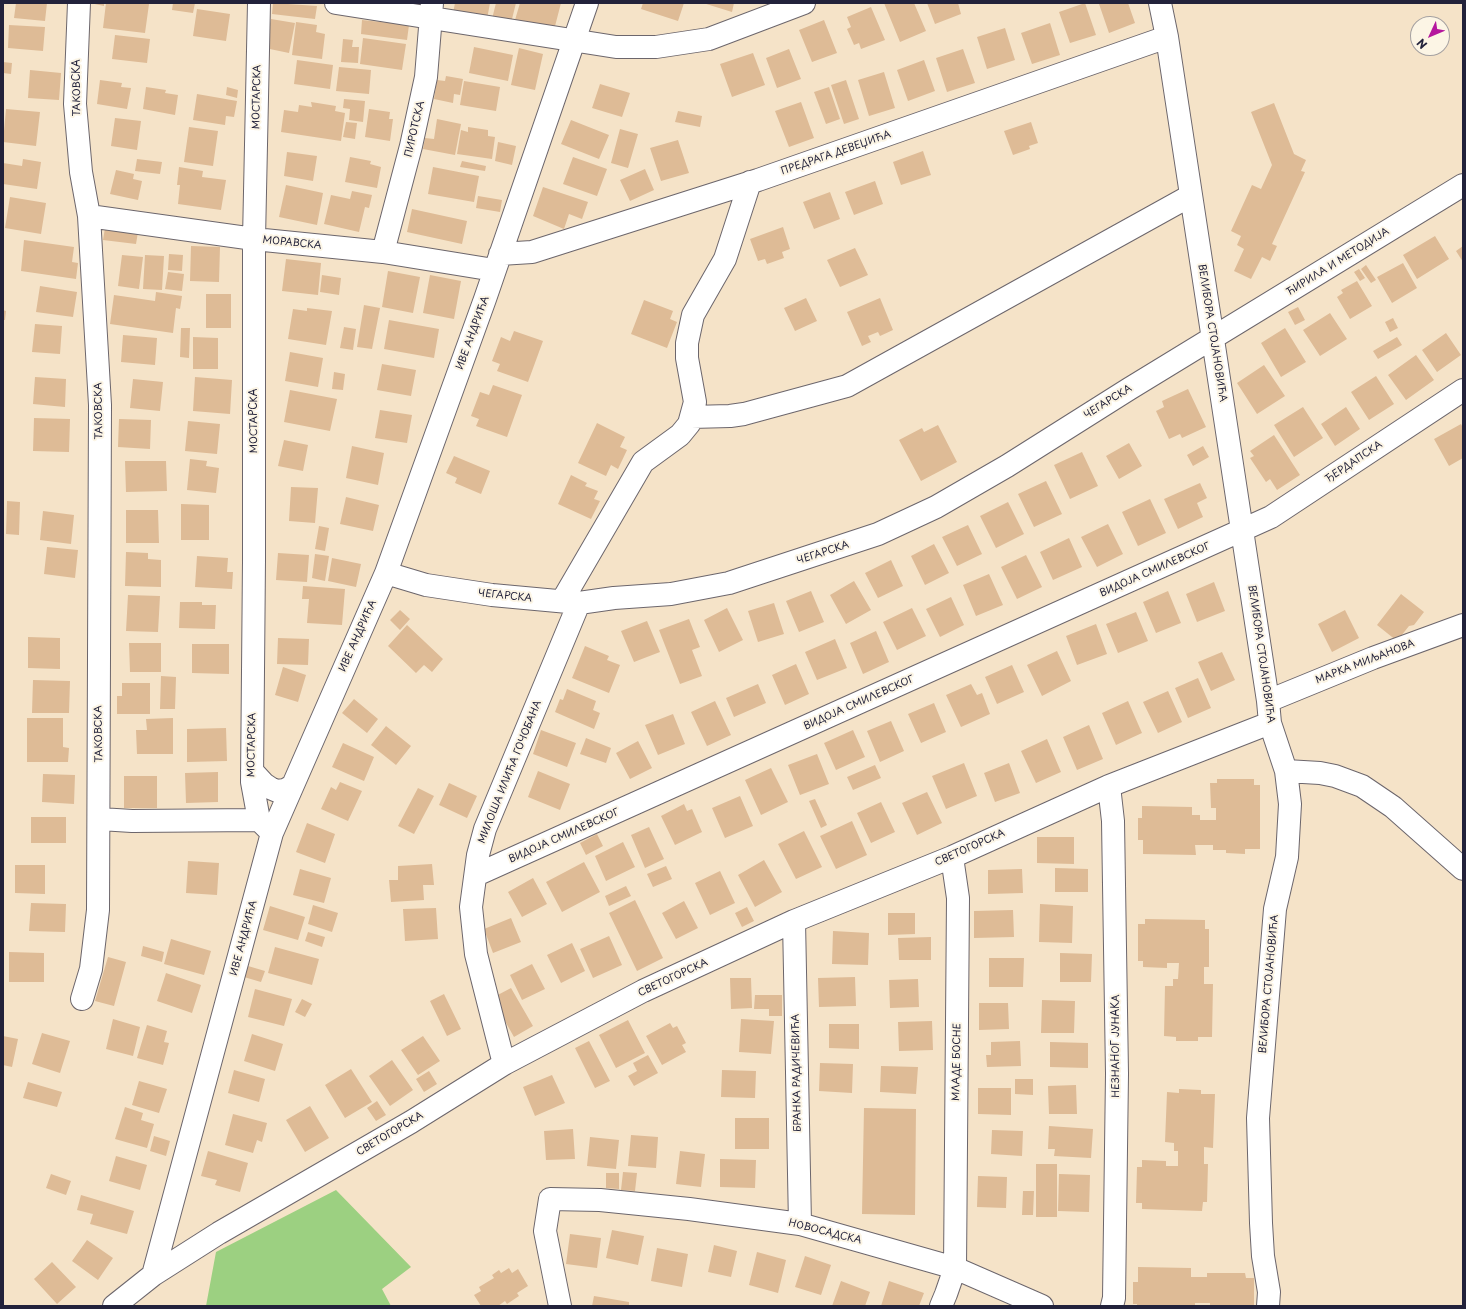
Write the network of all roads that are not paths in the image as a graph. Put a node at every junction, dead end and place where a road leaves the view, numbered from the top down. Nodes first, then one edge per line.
1 (79, 3) edge
2 (259, 3) edge
3 (336, 3) edge
4 (587, 3) edge
5 (802, 3) edge
6 (1160, 3) edge
7 (432, 10) edge
8 (1167, 38) junction
9 (575, 41) junction
10 (750, 182) junction
11 (1463, 185) edge
12 (1190, 196) junction
13 (90, 216) junction
14 (254, 239) junction
15 (383, 252) junction
16 (497, 262) junction
17 (1212, 338) junction
18 (1463, 390) edge
19 (691, 417) junction
20 (1242, 530) junction
21 (386, 573) junction
22 (570, 602) junction
23 (1463, 625) edge
24 (1268, 701) junction
25 (1270, 723) junction
26 (252, 771) junction
27 (1286, 772) junction
28 (292, 786) junction
29 (1109, 786) junction
30 (100, 819) junction
31 (265, 826) junction
32 (952, 857) junction
33 (1463, 869) edge
34 (476, 875) junction
35 (794, 921) junction
36 (82, 999) dead end
37 (504, 1064) junction
38 (800, 1224) junction
39 (954, 1268) junction
40 (152, 1275) junction
41 (114, 1306) edge
42 (560, 1306) edge
43 (941, 1306) edge
44 (1042, 1306) edge
45 (1112, 1306) edge
46 (1268, 1306) edge

1 - 13 street, ТАКОВСКА
2 - 14 street, МОСТАРСКА
3 - 7 street
4 - 9 street, ИВЕ АНДРИЋА
5 - 9 street
6 - 8 street, ВЕЛИБОРА СТОЈАНОВИЋА
7 - 9 street
7 - 15 street, ПИРОТСКА
8 - 10 street, ПРЕДРАГА ДЕВЕЏИЋА
8 - 12 street, ВЕЛИБОРА СТОЈАНОВИЋА
9 - 16 street, ИВЕ АНДРИЋА
10 - 16 street, ПРЕДРАГА ДЕВЕЏИЋА
10 - 19 street
11 - 17 street, ЋИРИЛА И МЕТОДИЈА
12 - 17 street, ВЕЛИБОРА СТОЈАНОВИЋА
12 - 19 street
13 - 14 street, МОРАВСКА
13 - 30 street, ТАКОВСКА
14 - 15 street, МОРАВСКА
14 - 26 street, МОСТАРСКА
15 - 16 street, МОРАВСКА
16 - 21 street, ИВЕ АНДРИЋА
17 - 20 street, ВЕЛИБОРА СТОЈАНОВИЋА
17 - 22 street, ЧЕГАРСКА
18 - 20 street, ЂЕРДАПСКА
19 - 22 street, МИЛОША ИЛИЋА ГОЧОБАНА
20 - 24 street, ВЕЛИБОРА СТОЈАНОВИЋА
20 - 34 street, ВИДОЈА СМИЛЕВСКОГ
21 - 22 street, ЧЕГАРСКА
21 - 28 street, ИВЕ АНДРИЋА
22 - 34 street, МИЛОША ИЛИЋА ГОЧОБАНА
23 - 24 street, МАРКА МИЉАНОВА
24 - 25 street, ВЕЛИБОРА СТОЈАНОВИЋА
25 - 27 street, ВЕЛИБОРА СТОЈАНОВИЋА
25 - 29 street, СВЕТОГОРСКА
26 - 28 street
26 - 31 street, МОСТАРСКА
27 - 33 street
27 - 46 street, ВЕЛИБОРА СТОЈАНОВИЋА
28 - 31 street, ИВЕ АНДРИЋА
29 - 32 street, СВЕТОГОРСКА
29 - 45 street, НЕЗНАНОГ ЈУНАКА
30 - 31 street
30 - 36 street, ТАКОВСКА
31 - 40 street, ИВЕ АНДРИЋА
32 - 35 street, СВЕТОГОРСКА
32 - 39 street, МЛАДЕ БОСНЕ
34 - 37 street, МИЛОША ИЛИЋА ГОЧОБАНА
35 - 37 street, СВЕТОГОРСКА
35 - 38 street, БРАНКА РАДИЧЕВИЋА
37 - 40 street, СВЕТОГОРСКА
38 - 39 street, НОВОСАДСКА
38 - 42 street, НОВОСАДСКА
39 - 43 street, МЛАДЕ БОСНЕ
39 - 44 street, НОВОСАДСКА
40 - 41 street, СВЕТОГОРСКА

